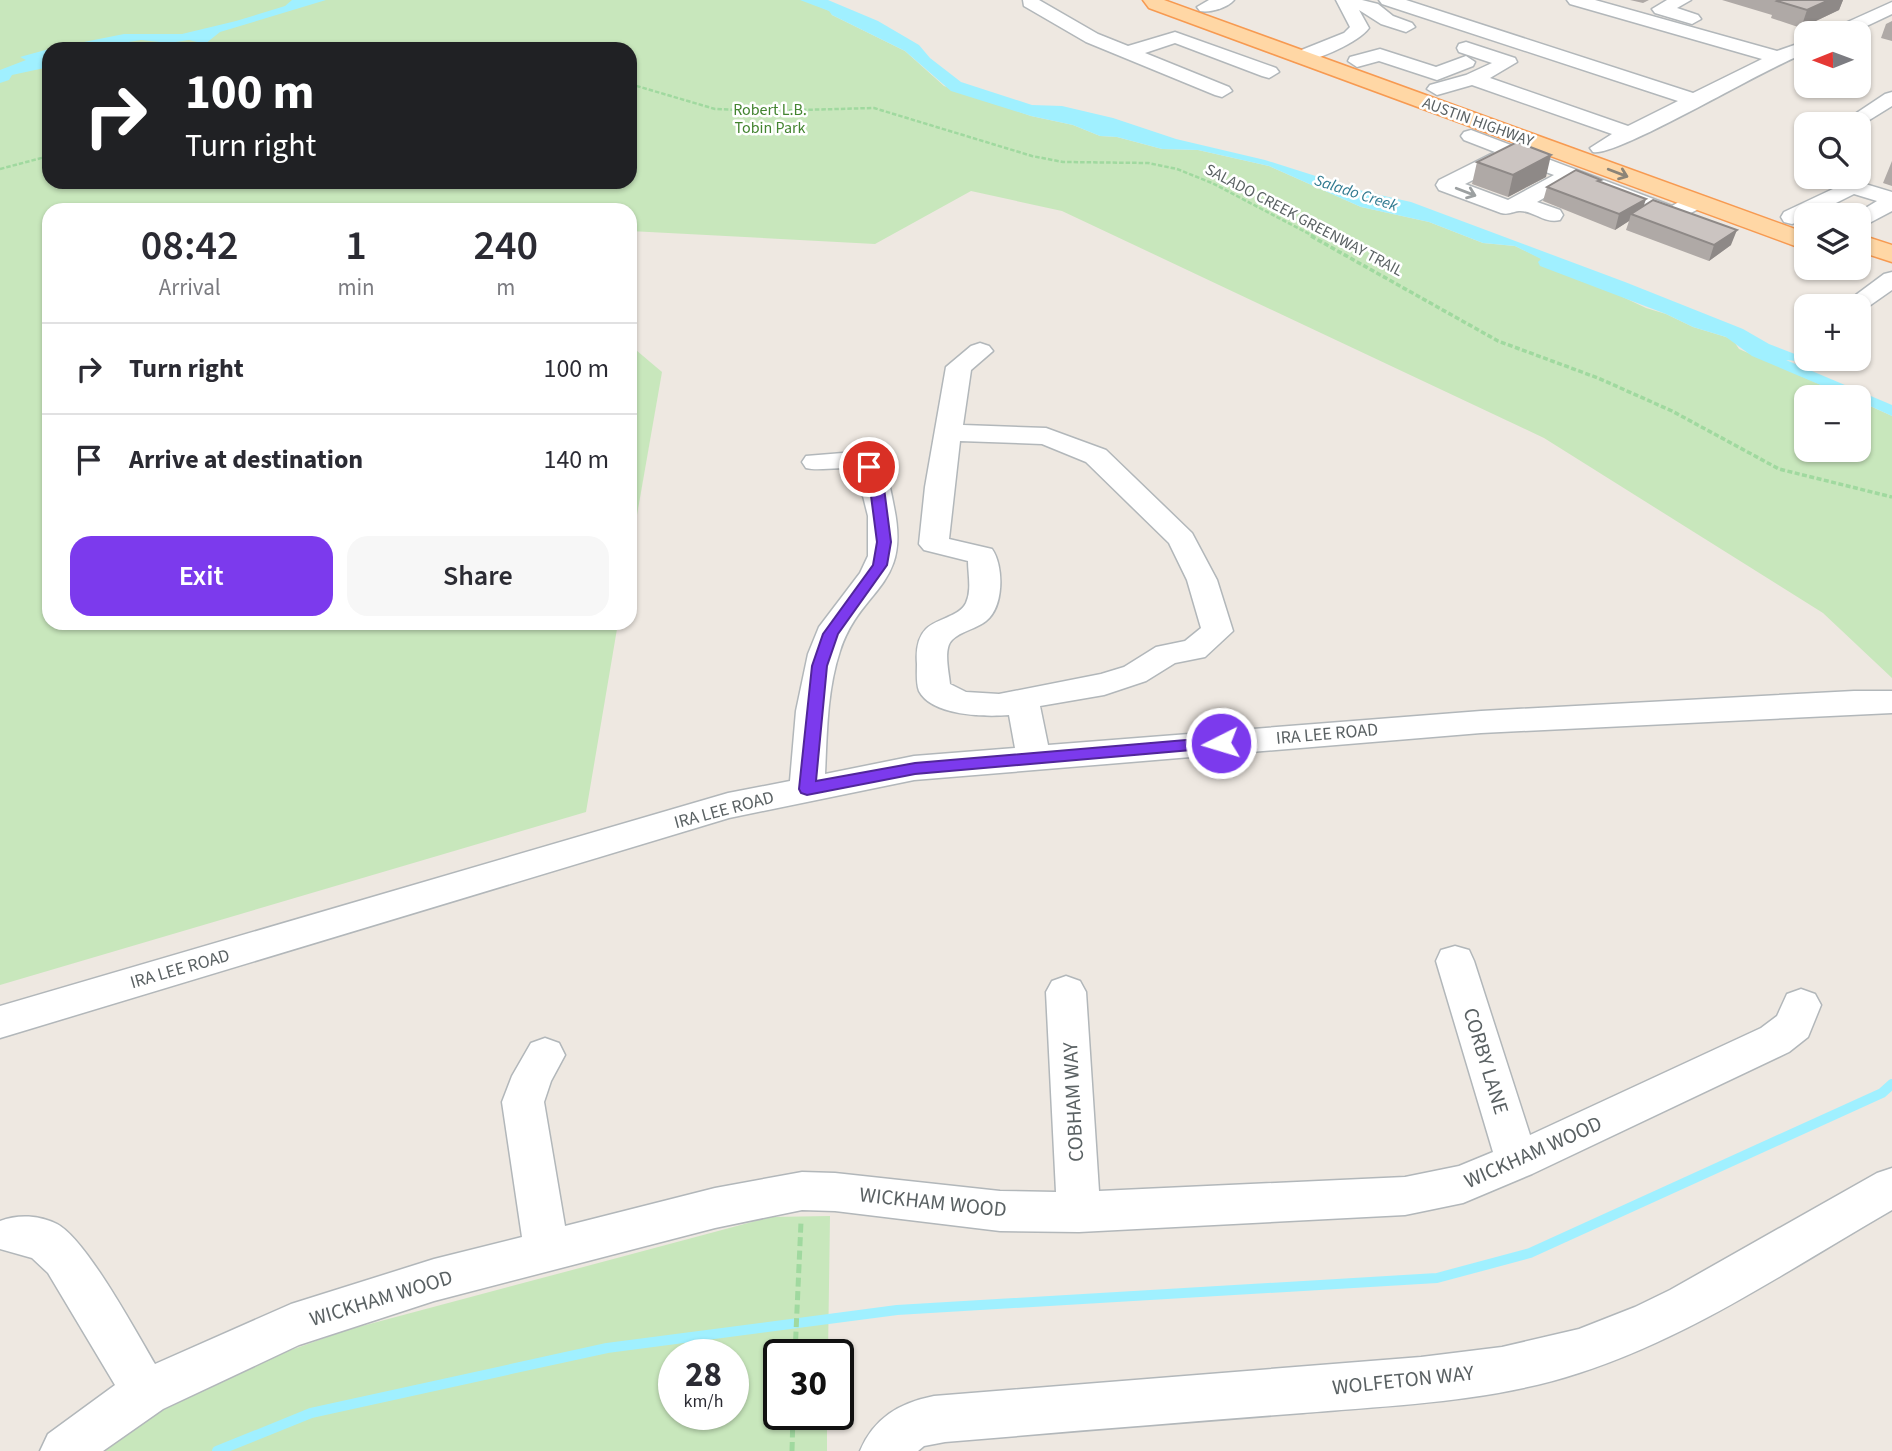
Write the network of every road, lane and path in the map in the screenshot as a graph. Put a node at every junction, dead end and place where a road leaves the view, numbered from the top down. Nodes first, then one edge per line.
1 (1153, 0) edge
2 (1576, 0) edge
3 (1682, 0) edge
4 (1345, 1) edge
5 (1030, 2) dead end
6 (1206, 2) edge
7 (1383, 3) edge
8 (1851, 3) dead end
9 (1888, 5) edge
10 (1859, 21) edge
11 (1360, 28) junction
12 (1252, 39) junction
13 (1448, 41) dead end
14 (1153, 45) junction
15 (1794, 48) edge
16 (1773, 51) junction
17 (1126, 53) junction
18 (1310, 53) junction
19 (1218, 54) junction
20 (1485, 54) junction
21 (1197, 63) junction
22 (1175, 72) junction
23 (1269, 72) dead end
24 (1411, 73) junction
25 (1473, 79) junction
26 (1242, 80) dead end
27 (637, 86) edge
28 (1437, 89) junction
29 (1222, 91) dead end
30 (1892, 98) edge
31 (1697, 100) junction
32 (1869, 112) edge
33 (1631, 134) junction
34 (1495, 141) junction
35 (42, 158) edge
36 (1578, 164) junction
37 (0, 169) edge
38 (1892, 201) edge
39 (1519, 203) junction
40 (1825, 203) edge
41 (1871, 214) edge
42 (1552, 215) dead end
43 (1794, 218) edge
44 (1794, 238) edge
45 (1871, 248) edge
46 (1890, 257) edge
47 (1871, 259) edge
48 (1892, 279) edge
49 (1870, 294) edge
50 (980, 351) dead end
51 (948, 432) junction
52 (816, 462) dead end
53 (1892, 497) edge
54 (1892, 702) edge
55 (1023, 704) junction
56 (1034, 758) junction
57 (807, 789) junction
58 (1455, 961) dead end
59 (1066, 992) dead end
60 (1801, 1005) dead end
61 (0, 1022) edge
62 (544, 1055) dead end
63 (1517, 1161) junction
64 (1892, 1187) edge
65 (1079, 1212) junction
66 (801, 1221) dead end
67 (15, 1235) dead end
68 (547, 1253) junction
69 (795, 1339) edge
70 (146, 1392) junction
71 (793, 1430) edge
72 (65, 1451) edge
73 (792, 1451) edge
74 (885, 1451) edge

1 - 12 main road, AUSTIN HIGHWAY
2 - 16 street
3 - 16 street
4 - 7 street
4 - 11 street
5 - 17 street
6 - 18 main road, AUSTIN HIGHWAY
7 - 11 street
7 - 31 street
8 - 9 street
9 - 10 street
11 - 18 street
12 - 18 main road, AUSTIN HIGHWAY
12 - 19 street
13 - 20 street
14 - 17 street
14 - 19 street
14 - 21 street
15 - 16 street
16 - 31 street
17 - 22 street
18 - 24 main road, AUSTIN HIGHWAY
18 - 34 main road, AUSTIN HIGHWAY
19 - 21 street
19 - 23 street
20 - 24 street
20 - 25 street
21 - 22 street
21 - 26 street
22 - 29 street
24 - 28 main road, AUSTIN HIGHWAY
25 - 28 street
25 - 33 street
27 - 53 path, SALADO CREEK GREENWAY TRAIL
28 - 36 main road, AUSTIN HIGHWAY
30 - 32 street
31 - 33 street
33 - 36 street
34 - 36 main road, AUSTIN HIGHWAY
34 -> 39 street
35 - 37 path
36 - 39 street
36 - 43 main road, AUSTIN HIGHWAY
36 - 44 main road, AUSTIN HIGHWAY
38 - 40 street
38 - 41 street
39 - 42 street
45 - 46 main road
46 - 47 main road
48 - 49 street
50 - 51 lane
51 - 55 lane
51 - 55 street
52 - 57 street
54 - 56 street, IRA LEE ROAD
55 - 56 street
56 - 57 street, IRA LEE ROAD
57 - 61 street, IRA LEE ROAD
58 - 63 street, CORBY LANE
59 - 65 street, COBHAM WAY
60 - 63 street, WICKHAM WOOD
62 - 68 street
63 - 65 street, WICKHAM WOOD
64 - 74 street, WOLFETON WAY
65 - 68 street, WICKHAM WOOD
66 - 69 path
67 - 70 street
68 - 70 street, WICKHAM WOOD
70 - 72 street, WICKHAM WOOD
71 - 73 path

